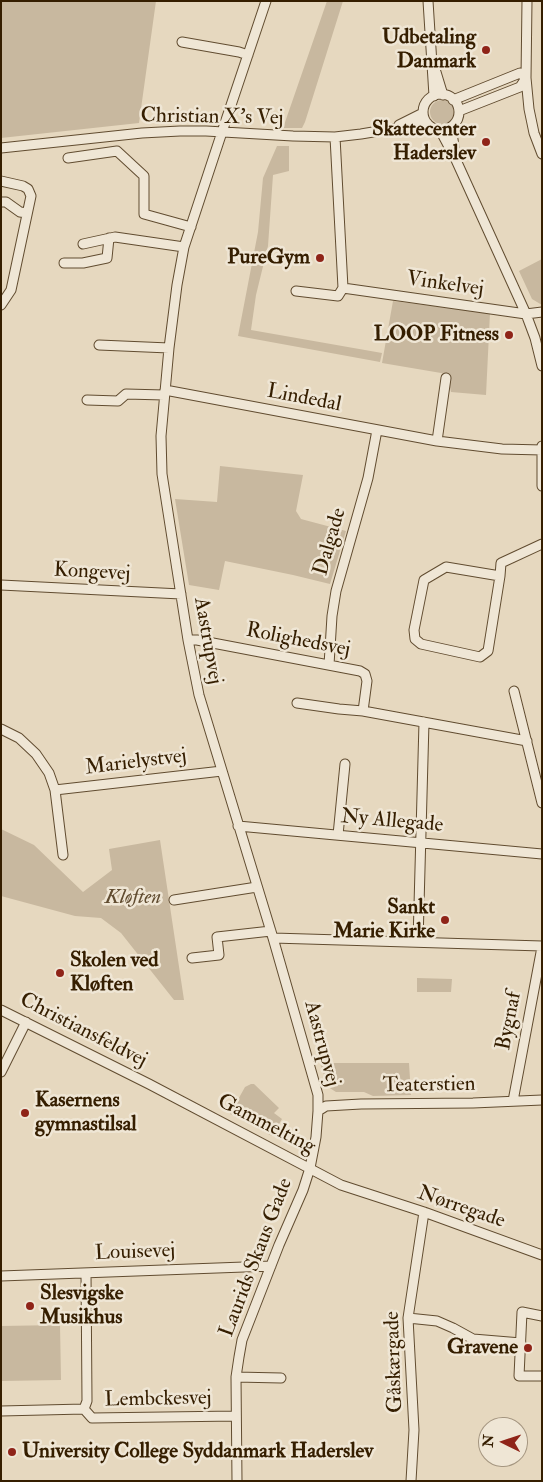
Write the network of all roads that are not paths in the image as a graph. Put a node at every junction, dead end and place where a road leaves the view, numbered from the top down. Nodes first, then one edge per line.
1 (266, 1) edge
2 (428, 1) edge
3 (527, 1) edge
4 (182, 42) dead end
5 (248, 55) junction
6 (526, 78) junction
7 (438, 95) junction
8 (454, 100) junction
9 (459, 111) junction
10 (423, 112) junction
11 (427, 123) junction
12 (451, 127) junction
13 (392, 128) junction
14 (440, 130) junction
15 (222, 132) junction
16 (335, 137) junction
17 (1, 148) edge
18 (542, 154) edge
19 (68, 158) dead end
20 (456, 160) junction
21 (1, 181) edge
22 (1, 202) edge
23 (27, 213) junction
24 (191, 227) junction
25 (109, 238) junction
26 (83, 244) dead end
27 (184, 247) junction
28 (64, 263) dead end
29 (343, 288) junction
30 (296, 291) dead end
31 (1, 305) edge
32 (542, 312) edge
33 (526, 314) junction
34 (99, 345) dead end
35 (169, 348) junction
36 (542, 366) edge
37 (446, 378) dead end
38 (165, 393) junction
39 (87, 400) dead end
40 (377, 430) junction
41 (438, 441) junction
42 (542, 446) edge
43 (542, 450) edge
44 (542, 486) edge
45 (542, 544) edge
46 (500, 576) junction
47 (1, 585) edge
48 (181, 594) junction
49 (188, 640) junction
50 (329, 665) junction
51 (514, 691) dead end
52 (297, 703) dead end
53 (363, 711) junction
54 (424, 722) junction
55 (1, 729) edge
56 (527, 741) junction
57 (345, 764) dead end
58 (222, 771) junction
59 (55, 790) junction
60 (542, 803) edge
61 (238, 826) junction
62 (338, 835) junction
63 (420, 843) junction
64 (63, 854) dead end
65 (542, 854) edge
66 (257, 887) junction
67 (174, 900) dead end
68 (272, 935) junction
69 (418, 942) junction
70 (542, 946) edge
71 (192, 958) dead end
72 (1, 1010) edge
73 (26, 1022) junction
74 (1, 1072) edge
75 (149, 1084) joint
76 (542, 1100) edge
77 (513, 1102) junction
78 (318, 1111) junction
79 (310, 1168) junction
80 (368, 1194) joint
81 (424, 1212) junction
82 (542, 1255) edge
83 (271, 1266) junction
84 (86, 1273) junction
85 (1, 1276) edge
86 (542, 1316) edge
87 (408, 1318) junction
88 (520, 1343) junction
89 (542, 1376) edge
90 (236, 1377) junction
91 (281, 1378) dead end
92 (84, 1409) junction
93 (1, 1411) edge
94 (236, 1416) junction
95 (237, 1481) edge
96 (411, 1481) edge

1 - 5 street, Aastrupvej
2 - 7 street
3 - 6 street
4 - 5 street
5 - 15 street, Aastrupvej
6 - 8 street
6 - 9 street
6 - 18 street
7 - 8 street
7 - 10 street
8 - 9 street
9 - 12 street
10 - 11 street
10 - 13 street, Christian X's Vej
11 - 13 street, Christian X's Vej
11 - 14 street
12 - 14 street
12 - 20 street
13 - 16 street, Christian X's Vej
14 - 20 street
15 - 16 street, Christian X's Vej
15 - 17 street, Christian X's Vej
15 - 24 street, Aastrupvej
16 - 29 street
19 - 24 street
20 - 33 street
21 - 23 street
22 - 23 street
23 - 31 street
24 - 27 street, Aastrupvej
25 - 26 street
25 - 27 street
25 - 28 street
27 - 35 street, Aastrupvej
29 - 30 street, Vinkelvej
29 - 33 street, Vinkelvej
32 - 33 street, Vinkelvej
33 - 36 street
34 - 35 street
35 - 38 street, Aastrupvej
37 - 41 street
38 - 39 street
38 - 40 street, Lindedal
38 - 48 street, Aastrupvej
40 - 41 street, Lindedal
40 - 50 street, Dalgade
41 - 43 street, Lindedal
42 - 43 street
43 - 44 street
45 - 46 street
46 - 46 street
47 - 48 street, Kongevej
48 - 49 street, Aastrupvej
49 - 50 street, Rolighedsvej
49 - 58 street, Aastrupvej
50 - 53 street, Rolighedsvej
51 - 56 street
52 - 53 street
53 - 54 street
54 - 56 street
54 - 63 street
55 - 59 street
56 - 60 street
57 - 62 street
58 - 59 street, Marielystvej
58 - 61 street, Aastrupvej
59 - 64 street
61 - 62 street, Ny Allegade
61 - 66 street, Aastrupvej
62 - 63 street, Ny Allegade
63 - 65 street, Ny Allegade
63 - 69 street
66 - 67 street
66 - 68 street, Aastrupvej
68 - 69 street
68 - 71 street
68 - 78 street, Aastrupvej
69 - 70 street
70 - 77 street, Bygnaf
72 - 73 street, Christiansfeldvej
73 - 74 street
73 - 75 street, Christiansfeldvej
75 - 79 street, Gammelting
76 - 77 street, Teaterstien
77 - 78 street, Teaterstien
78 - 79 street, Aastrupvej
79 - 80 street, Gammelting
79 - 83 street, Laurids Skaus Gade
80 - 81 street, Nørregade
81 - 82 street, Nørregade
81 - 87 street, Gåskærgade
83 - 84 street, Louisevej
83 - 90 street, Laurids Skaus Gade
84 - 85 street, Louisevej
84 - 92 street, Lembckesvej
86 - 88 street
87 - 88 street
87 - 96 street, Gåskærgade
88 - 89 street
90 - 91 street
90 - 94 street, Laurids Skaus Gade
92 - 93 street, Lembckesvej
92 - 94 street, Lembckesvej
94 - 95 street, Laurids Skaus Gade

